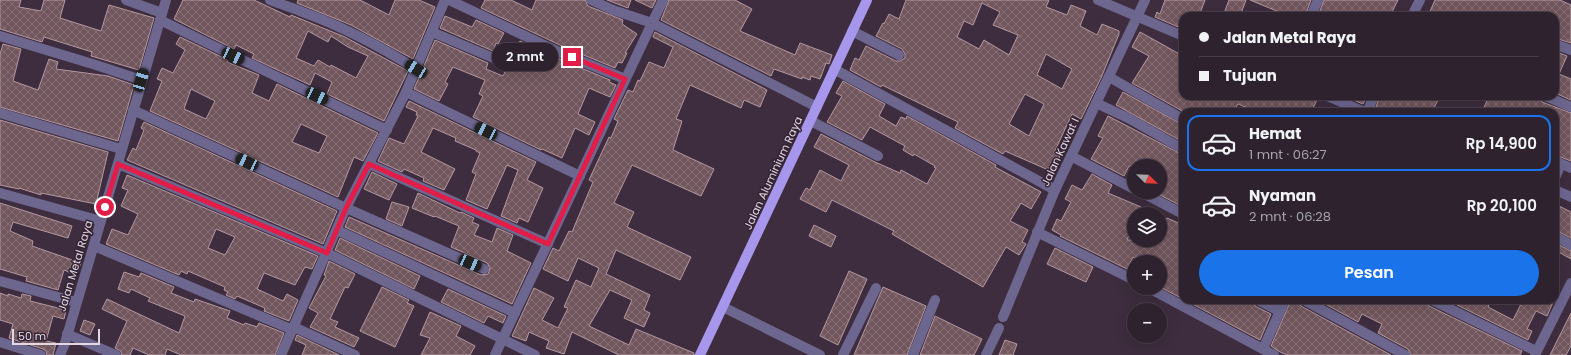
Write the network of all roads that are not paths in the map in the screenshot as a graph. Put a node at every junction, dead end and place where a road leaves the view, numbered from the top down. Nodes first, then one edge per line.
1 (126, 0) edge
2 (166, 0) edge
3 (270, 0) edge
4 (445, 0) edge
5 (449, 0) edge
6 (591, 0) edge
7 (663, 0) edge
8 (867, 0) edge
9 (1098, 0) edge
10 (1145, 0) edge
11 (1318, 0) edge
12 (1420, 0) edge
13 (290, 4) edge
14 (1313, 12) edge
15 (1417, 12) edge
16 (161, 16) junction
17 (1138, 16) junction
18 (652, 23) junction
19 (852, 31) junction
20 (432, 32) junction
21 (1179, 34) edge
22 (0, 36) edge
23 (1559, 46) edge
24 (1571, 50) edge
25 (899, 55) dead end
26 (498, 60) dead end
27 (416, 69) junction
28 (834, 69) junction
29 (1109, 77) junction
30 (625, 79) junction
31 (141, 80) junction
32 (406, 92) junction
33 (1337, 100) edge
34 (1554, 100) edge
35 (1096, 103) junction
36 (817, 107) junction
37 (1571, 107) edge
38 (1356, 108) edge
39 (133, 110) junction
40 (0, 113) edge
41 (1179, 117) edge
42 (810, 121) junction
43 (387, 130) junction
44 (1179, 147) edge
45 (121, 149) junction
46 (878, 156) dead end
47 (1071, 156) junction
48 (1559, 163) edge
49 (118, 164) junction
50 (369, 164) junction
51 (1571, 168) edge
52 (580, 176) junction
53 (1127, 185) edge
54 (1055, 190) junction
55 (1559, 192) edge
56 (0, 193) edge
57 (1571, 197) edge
58 (1154, 199) edge
59 (346, 208) junction
60 (1179, 212) edge
61 (101, 221) junction
62 (337, 230) junction
63 (1037, 232) junction
64 (1559, 238) edge
65 (548, 244) junction
66 (1571, 245) edge
67 (94, 246) junction
68 (327, 253) junction
69 (484, 269) dead end
70 (1127, 277) edge
71 (0, 281) edge
72 (1571, 283) edge
73 (876, 288) dead end
74 (1162, 295) edge
75 (935, 300) dead end
76 (76, 302) junction
77 (1266, 304) edge
78 (1283, 304) edge
79 (1311, 304) edge
80 (1440, 304) edge
81 (724, 307) junction
82 (1280, 311) junction
83 (515, 313) junction
84 (1003, 317) dead end
85 (293, 328) junction
86 (999, 328) dead end
87 (67, 334) junction
88 (502, 340) junction
89 (0, 342) edge
90 (1263, 349) junction
91 (1536, 353) edge
92 (41, 355) edge
93 (60, 355) edge
94 (116, 355) edge
95 (281, 355) edge
96 (355, 355) edge
97 (495, 355) edge
98 (535, 355) edge
99 (700, 355) edge
100 (820, 355) edge
101 (843, 355) edge
102 (913, 355) edge
103 (986, 355) edge
104 (1274, 355) edge
105 (1405, 355) edge

1 - 16 street
2 - 16 street, Jalan Metal Raya
3 - 13 street
4 - 20 street
5 - 30 street
6 - 18 street
7 - 18 street
8 - 19 main road, Jalan Aluminium Raya
9 - 17 street
10 - 17 street, Jalan Kawat I
11 - 14 street
12 - 15 street
13 - 27 street
16 - 31 street, Jalan Metal Raya
16 - 43 street
17 - 21 street
17 - 29 street, Jalan Kawat I
18 - 30 street
18 - 36 street
19 - 25 street
19 - 28 main road, Jalan Aluminium Raya
20 - 26 street
20 - 27 street
22 - 31 street
23 - 24 street
27 - 32 street
28 - 36 main road, Jalan Aluminium Raya
28 - 54 street
29 - 35 street, Jalan Kawat I
29 - 41 street
30 - 52 street
31 - 39 street, Jalan Metal Raya
32 - 43 street
32 - 52 street
33 - 38 street
34 - 37 street
35 - 44 street
35 - 47 street, Jalan Kawat I
36 - 42 main road, Jalan Aluminium Raya
39 - 45 street, Jalan Metal Raya
39 - 59 street
40 - 45 street
42 - 46 street
42 - 81 main road, Jalan Aluminium Raya
43 - 50 street
45 - 49 street, Jalan Metal Raya
47 - 53 street
47 - 54 street, Jalan Kawat I
48 - 51 street
49 - 61 street, Jalan Metal Raya
49 - 68 street
50 - 59 street
50 - 65 street
52 - 65 street
54 - 63 street, Jalan Kawat I
55 - 57 street
56 - 61 street
58 - 60 street
59 - 62 street
59 - 69 street
61 - 67 street, Jalan Metal Raya
62 - 68 street
62 - 83 street
63 - 70 street
63 - 84 street, Jalan Kawat I
64 - 66 street
65 - 83 street
67 - 76 street, Jalan Metal Raya
67 - 85 street
68 - 85 street
68 - 88 street
71 - 76 street
72 - 91 street
73 - 101 street
74 - 90 street
75 - 102 street
76 - 87 street, Jalan Metal Raya
77 - 82 street
78 - 82 street
79 - 105 street
80 - 91 street
81 - 99 main road, Jalan Aluminium Raya
81 - 100 street
82 - 90 street
83 - 88 street
85 - 95 street
85 - 96 street
86 - 103 street
87 - 93 street, Jalan Metal Raya
87 - 94 street
88 - 97 street
88 - 98 street
89 - 92 street
90 - 104 street

